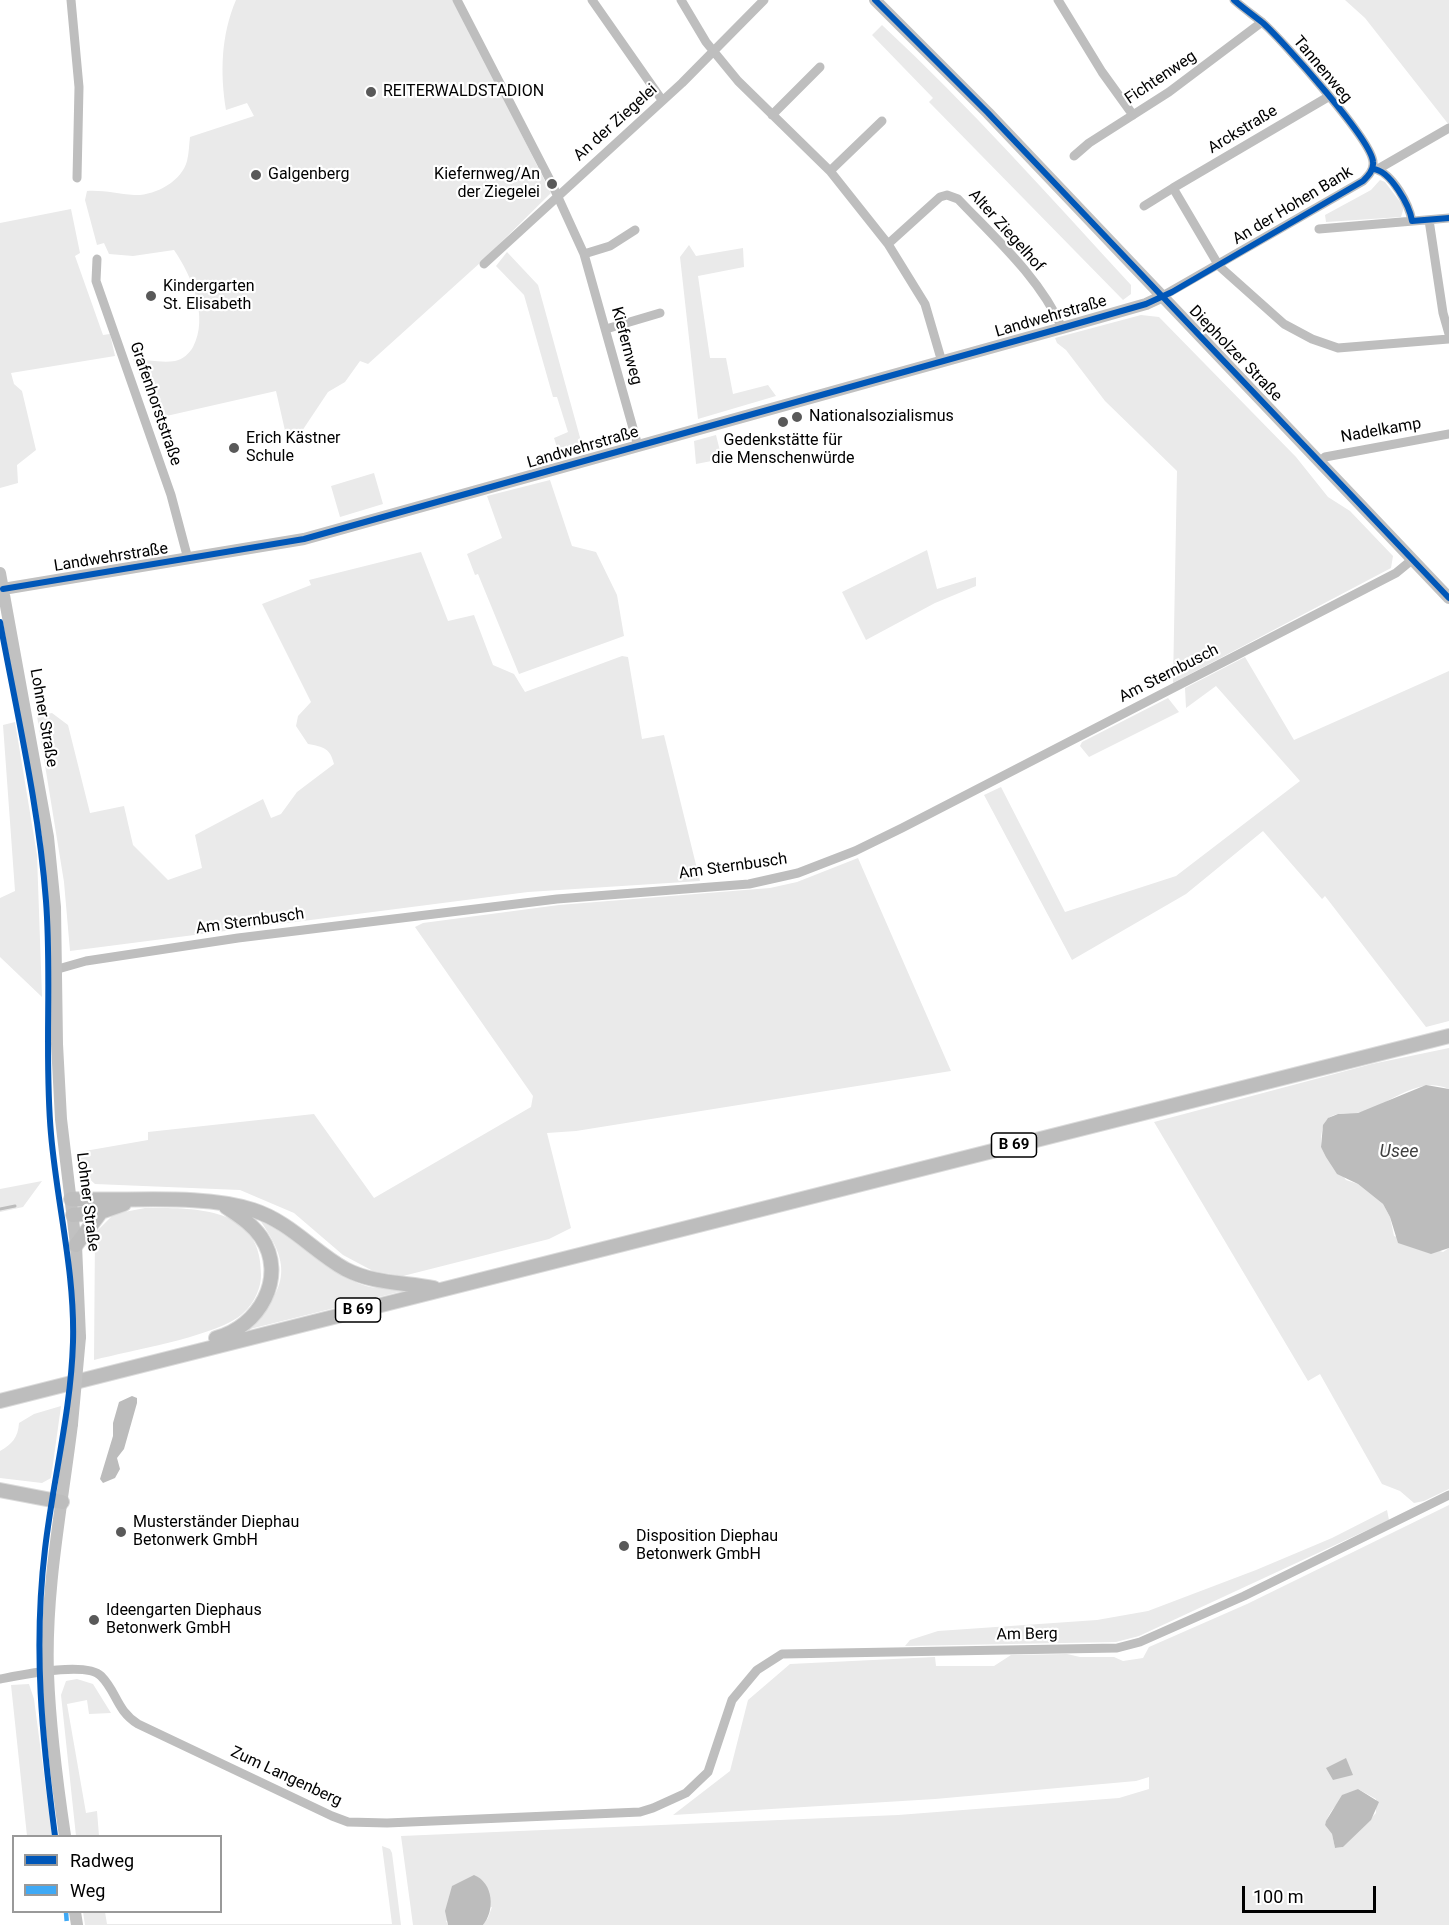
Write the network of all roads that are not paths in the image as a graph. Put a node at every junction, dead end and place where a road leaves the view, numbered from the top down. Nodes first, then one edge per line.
1 (71, 0) edge
2 (457, 0) edge
3 (592, 0) edge
4 (681, 0) edge
5 (764, 0) edge
6 (875, 0) edge
7 (1058, 0) edge
8 (1234, 0) edge
9 (1262, 22) junction
10 (714, 52) junction
11 (820, 67) dead end
12 (1328, 97) junction
13 (662, 100) junction
14 (772, 115) junction
15 (1133, 115) junction
16 (882, 122) dead end
17 (1449, 128) edge
18 (1074, 156) dead end
19 (1375, 169) junction
20 (830, 171) junction
21 (77, 178) dead end
22 (1173, 188) junction
23 (557, 195) junction
24 (1144, 206) dead end
25 (1449, 218) edge
26 (1429, 220) junction
27 (1412, 221) junction
28 (1318, 229) dead end
29 (635, 230) dead end
30 (888, 244) junction
31 (584, 254) junction
32 (97, 259) dead end
33 (484, 264) dead end
34 (1219, 266) junction
35 (1161, 297) junction
36 (660, 313) dead end
37 (1062, 328) junction
38 (606, 329) junction
39 (1449, 337) edge
40 (942, 362) junction
41 (1449, 434) edge
42 (638, 447) junction
43 (1320, 462) junction
44 (188, 559) junction
45 (1413, 560) junction
46 (0, 573) edge
47 (1, 587) edge
48 (1449, 598) edge
49 (58, 969) junction
50 (1449, 1036) edge
51 (71, 1199) junction
52 (129, 1202) junction
53 (225, 1205) junction
54 (101, 1212) junction
55 (74, 1215) junction
56 (76, 1245) junction
57 (439, 1289) junction
58 (171, 1357) junction
59 (0, 1401) edge
60 (0, 1490) edge
61 (1449, 1495) edge
62 (62, 1502) junction
63 (48, 1672) junction
64 (0, 1679) edge
65 (653, 1808) joint
66 (65, 1835) edge

1 - 21 street
2 - 23 street, Kiefernweg
3 - 13 street
4 - 10 street
5 - 10 street, An der Ziegelei
6 - 35 main road, Diepholzer Straße
7 - 15 street
8 - 9 street, Tannenweg
9 - 12 street, Tannenweg
9 - 15 street, Fichtenweg
10 - 13 street, An der Ziegelei
10 - 14 street
11 - 14 street
12 - 19 street, Tannenweg
12 - 22 street, Arckstraße
13 - 23 street, An der Ziegelei
14 - 20 street
15 - 18 street, Fichtenweg
16 - 20 street
17 - 19 street, An der Hohen Bank
19 - 27 street, An der Hohen Bank
19 - 34 street, An der Hohen Bank
20 - 30 street
22 - 24 street, Arckstraße
22 - 34 street
23 - 31 street, Kiefernweg
23 - 33 street, An der Ziegelei
25 - 26 street, An der Hohen Bank
26 - 27 street, An der Hohen Bank
26 - 39 street
27 - 28 street, An der Hohen Bank
29 - 31 street
30 - 37 street, Alter Ziegelhof
30 - 40 street
31 - 38 street, Kiefernweg
32 - 44 street, Grafenhorststraße
34 - 35 street, An der Hohen Bank
34 - 39 street
35 - 37 main road, Landwehrstraße
35 - 43 main road, Diepholzer Straße
36 - 38 street
37 - 40 main road, Landwehrstraße
38 - 42 street, Kiefernweg
40 - 42 main road, Landwehrstraße
41 - 43 street, Nadelkamp
42 - 44 main road, Landwehrstraße
43 - 45 main road, Diepholzer Straße
44 - 47 main road, Landwehrstraße
45 - 48 main road, Diepholzer Straße
45 - 49 street, Am Sternbusch
46 - 47 main road, Lohner Straße
47 - 49 main road, Lohner Straße
49 - 51 main road, Lohner Straße
50 - 57 main road, B 69
51 - 52 main road
51 - 55 main road, Lohner Straße
52 - 53 main road
52 - 54 main road
53 - 57 main road
53 - 58 main road
54 - 55 main road
54 - 56 main road
55 - 56 main road, Lohner Straße
56 - 62 main road, Lohner Straße, bridge
57 - 58 main road, B 69
58 - 59 main road, B 69
60 - 62 main road
61 - 65 street, Am Berg
62 - 63 main road, Lohner Straße
63 - 64 street
63 - 65 street, Zum Langenberg
63 - 66 main road, Lohner Straße

